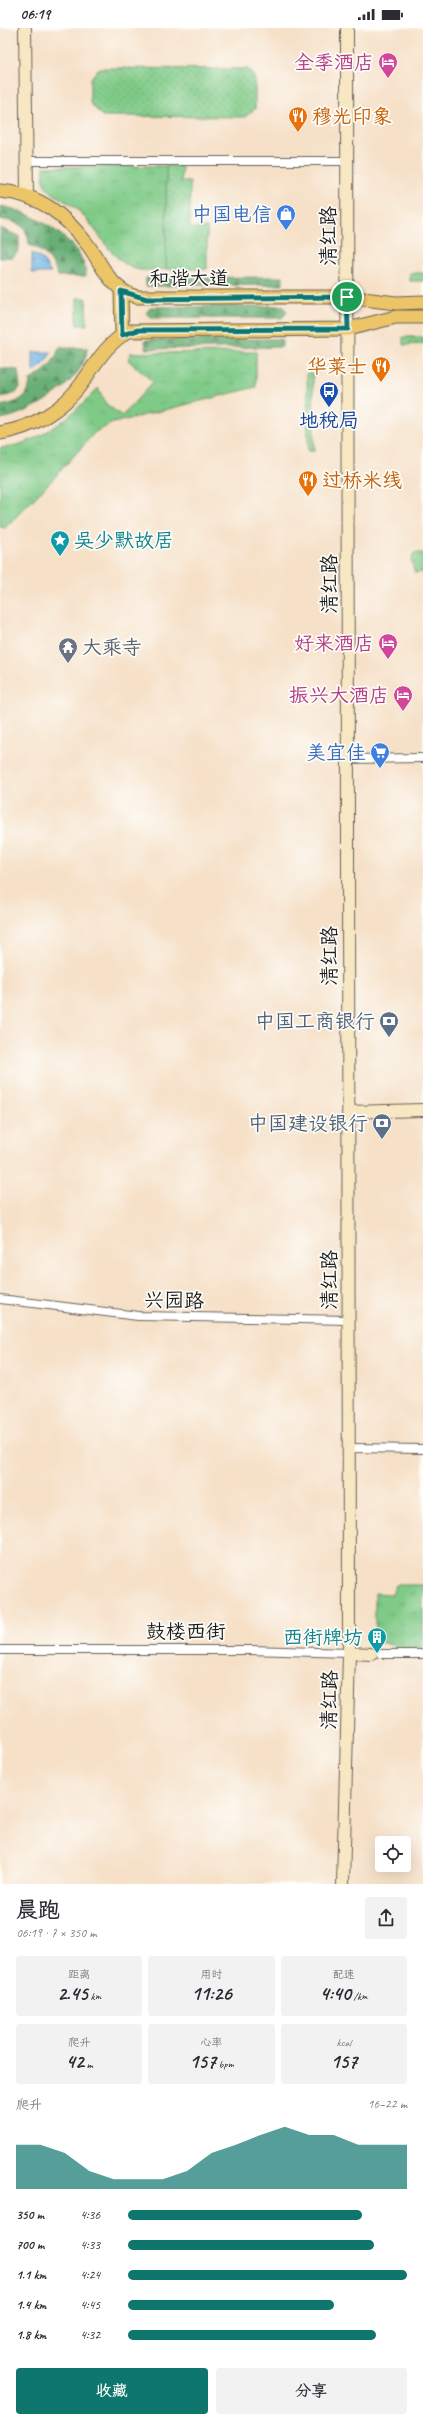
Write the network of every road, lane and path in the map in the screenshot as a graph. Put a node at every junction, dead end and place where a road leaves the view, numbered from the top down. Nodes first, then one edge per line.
1 (25, 28) edge
2 (347, 28) edge
3 (27, 161) junction
4 (347, 161) junction
5 (0, 191) edge
6 (27, 196) junction
7 (121, 291) junction
8 (347, 297) junction
9 (423, 302) edge
10 (423, 317) edge
11 (348, 329) junction
12 (122, 335) junction
13 (0, 433) edge
14 (423, 758) edge
15 (348, 759) junction
16 (423, 1110) edge
17 (348, 1112) junction
18 (0, 1299) edge
19 (348, 1320) junction
20 (349, 1448) junction
21 (423, 1449) edge
22 (0, 1650) edge
23 (349, 1653) junction
24 (376, 1654) joint
25 (423, 1654) edge
26 (343, 1884) edge

1 - 3 main road
2 - 4 main road, 清红路
3 - 4 street
3 - 6 main road
4 - 8 main road, 清红路
5 - 6 main road, 和谐大道
6 - 7 main road, 和谐大道
7 - 8 main road, 和谐大道
7 - 12 main road
8 - 9 main road, 和谐大道
8 - 11 main road, 清红路
10 - 11 main road
11 - 12 main road
11 - 15 main road, 清红路
12 - 13 main road
14 - 15 street
15 - 17 main road, 清红路
16 - 17 main road
17 - 19 main road, 清红路
18 - 19 street, 兴园路
19 - 20 main road, 清红路
20 - 21 street
20 - 23 main road, 清红路
22 - 23 street, 鼓楼西街
23 - 24 main road, 鼓楼西街
23 - 26 main road, 清红路
24 - 25 street, 鼓楼西街

